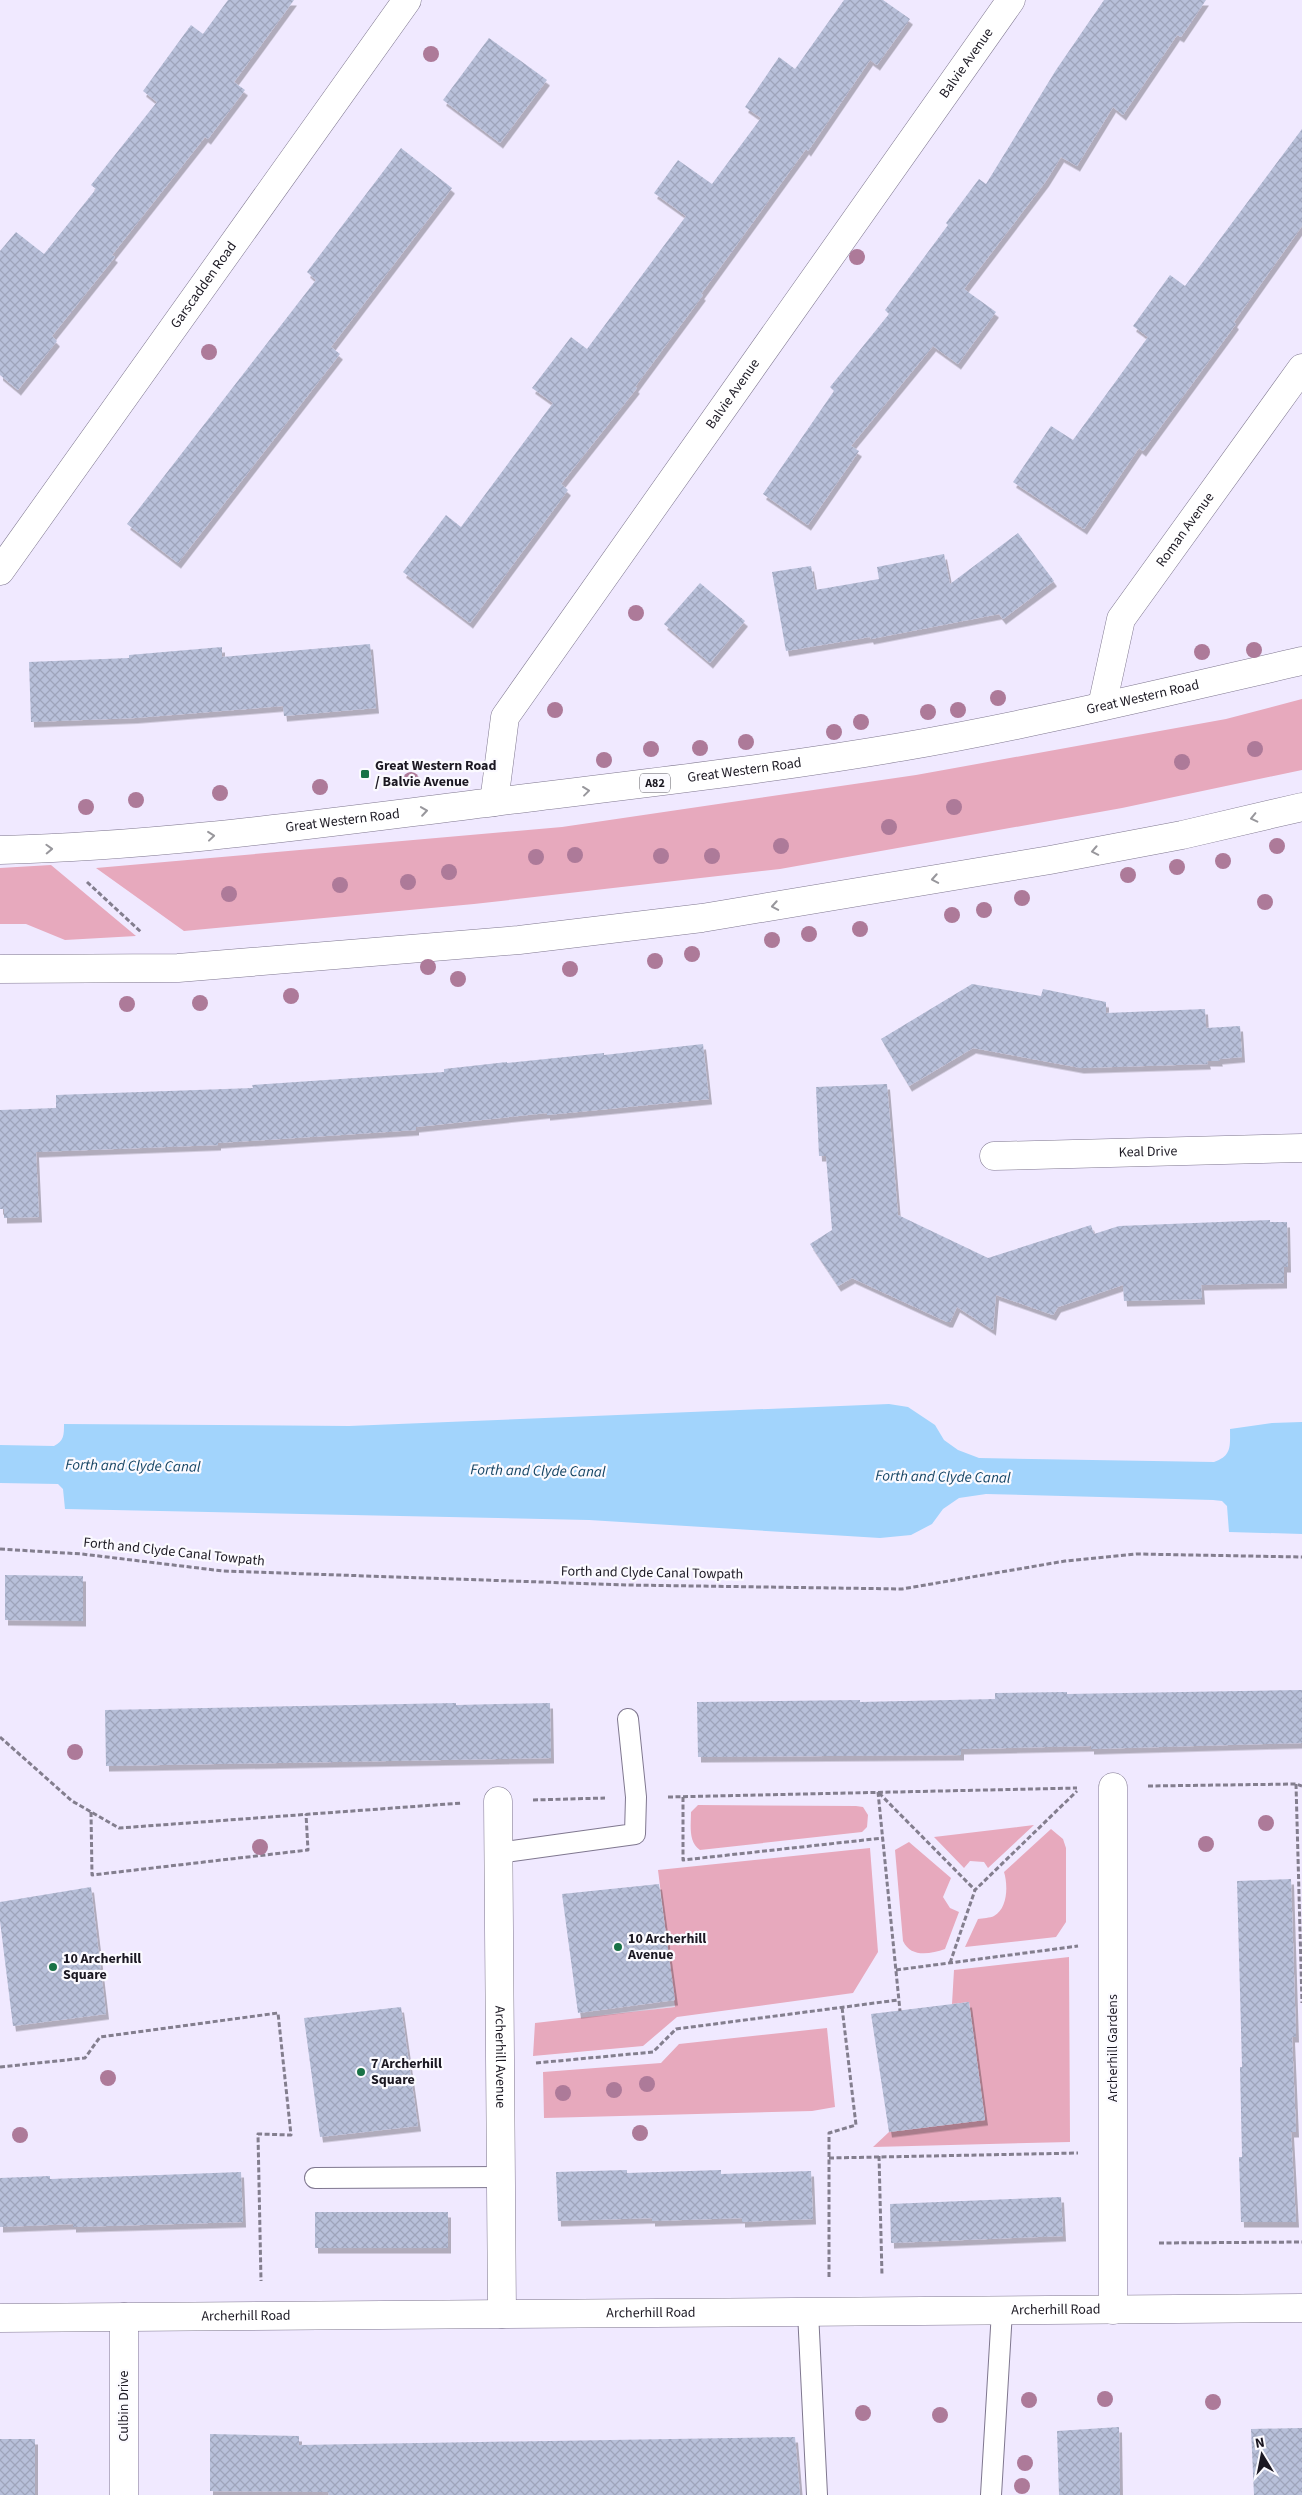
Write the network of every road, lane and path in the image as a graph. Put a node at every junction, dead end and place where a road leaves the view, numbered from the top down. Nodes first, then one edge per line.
1 (407, 0) edge
2 (1011, 0) edge
3 (1302, 368) edge
4 (0, 571) edge
5 (1302, 661) edge
6 (1102, 706) junction
7 (494, 802) junction
8 (1302, 807) edge
9 (52, 849) junction
10 (0, 850) edge
11 (0, 968) edge
12 (178, 968) junction
13 (1302, 1148) edge
14 (994, 1156) dead end
15 (0, 1549) edge
16 (1302, 1557) edge
17 (628, 1719) dead end
18 (1296, 1784) dead end
19 (1114, 1787) dead end
20 (1081, 1788) dead end
21 (683, 1797) dead end
22 (498, 1801) dead end
23 (91, 1811) dead end
24 (306, 1814) dead end
25 (883, 1838) junction
26 (498, 1853) junction
27 (975, 1890) junction
28 (1114, 1942) junction
29 (950, 1963) junction
30 (896, 1970) junction
31 (898, 2000) junction
32 (1302, 2003) edge
33 (842, 2007) junction
34 (900, 2011) dead end
35 (0, 2066) edge
36 (501, 2066) junction
37 (1113, 2152) junction
38 (879, 2156) junction
39 (829, 2158) junction
40 (501, 2177) junction
41 (315, 2178) dead end
42 (1302, 2242) edge
43 (1159, 2243) dead end
44 (1302, 2308) edge
45 (1114, 2310) junction
46 (1002, 2311) junction
47 (818, 2312) junction
48 (883, 2312) junction
49 (502, 2314) junction
50 (262, 2316) junction
51 (124, 2317) junction
52 (0, 2318) edge
53 (124, 2495) edge
54 (817, 2495) edge
55 (991, 2495) edge

1 - 4 street, Garscadden Road
2 - 7 street, Balvie Avenue
3 - 6 street, Roman Avenue
5 - 6 street, Great Western Road / A82
7 -> 6 street, Great Western Road / A82
9 -> 7 street, Great Western Road / A82
8 -> 12 street
10 -> 9 street, Great Western Road / A82
9 - 12 path
11 - 12 street
13 - 14 street, Keal Drive
15 - 16 path, Forth and Clyde Canal Towpath
17 - 26 lane
18 - 32 path
19 - 28 street, Archerhill Gardens
20 - 27 path
21 - 25 path
22 - 26 street, Archerhill Avenue
23 - 24 path
25 - 27 path
25 - 30 path
26 - 36 street, Archerhill Avenue
27 - 29 path
28 - 29 path
28 - 37 street, Archerhill Gardens
29 - 30 path
30 - 31 path
31 - 33 path
31 - 34 path
33 - 36 path
33 - 39 path
35 - 50 path
36 - 40 street, Archerhill Avenue
37 - 38 path
37 - 45 street, Archerhill Gardens
38 - 39 path
38 - 48 path
39 - 47 path
40 - 41 lane
40 - 49 street, Archerhill Avenue
42 - 43 path
44 - 45 street, Archerhill Road
45 - 46 street, Archerhill Road
46 - 48 street, Archerhill Road
46 - 55 lane
47 - 48 street, Archerhill Road
47 - 49 street, Archerhill Road
47 - 54 lane
49 - 50 street, Archerhill Road
50 - 51 street, Archerhill Road
51 - 52 street, Archerhill Road
51 - 53 street, Culbin Drive

